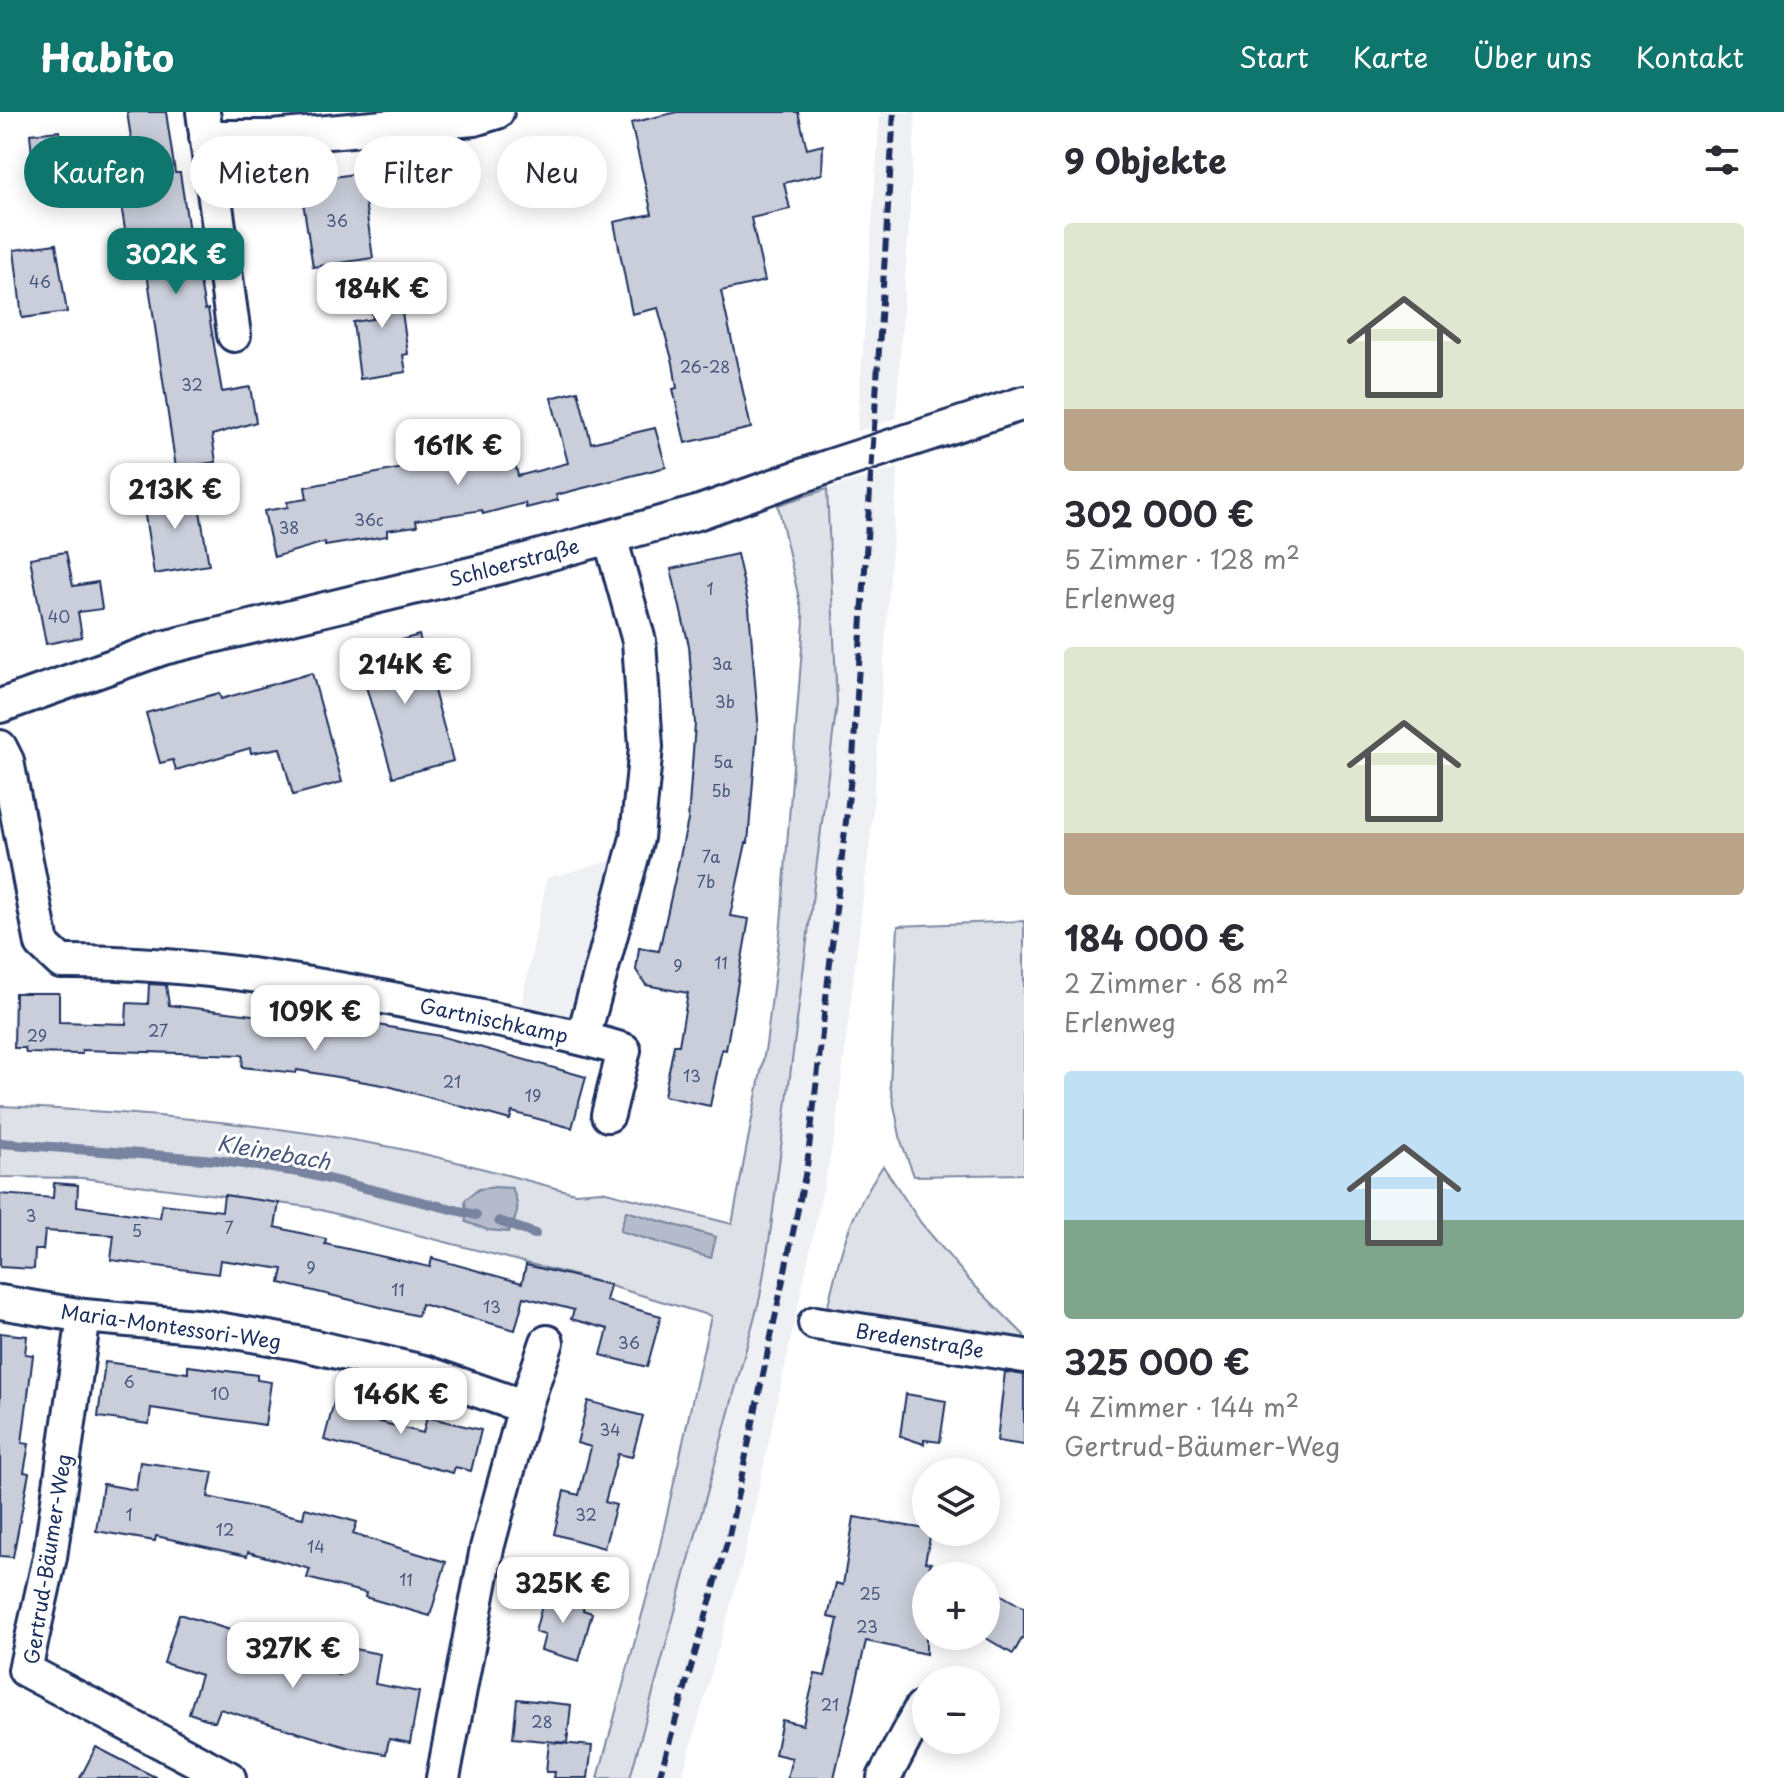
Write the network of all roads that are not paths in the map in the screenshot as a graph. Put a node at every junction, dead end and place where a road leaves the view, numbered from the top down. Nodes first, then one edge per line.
1 (497, 112) edge
2 (204, 124) edge
3 (234, 335) dead end
4 (1024, 403) edge
5 (610, 537) junction
6 (0, 706) edge
7 (0, 747) edge
8 (583, 1038) junction
9 (608, 1115) dead end
10 (0, 1302) edge
11 (84, 1316) junction
12 (815, 1323) dead end
13 (547, 1342) dead end
14 (1024, 1356) edge
15 (525, 1407) junction
16 (912, 1725) edge
17 (229, 1778) edge
18 (443, 1778) edge
19 (884, 1778) edge

1 - 2 street
2 - 3 street
4 - 5 street, Schloerstraße
5 - 6 street, Schloerstraße
5 - 8 street, Gartnischkamp
7 - 8 street, Gartnischkamp
8 - 9 street, Gartnischkamp
10 - 11 street, Maria-Montessori-Weg
11 - 15 street, Maria-Montessori-Weg
11 - 17 street, Gertrud-Bäumer-Weg
12 - 14 street, Bredenstraße
13 - 15 street
15 - 18 street
16 - 19 street

